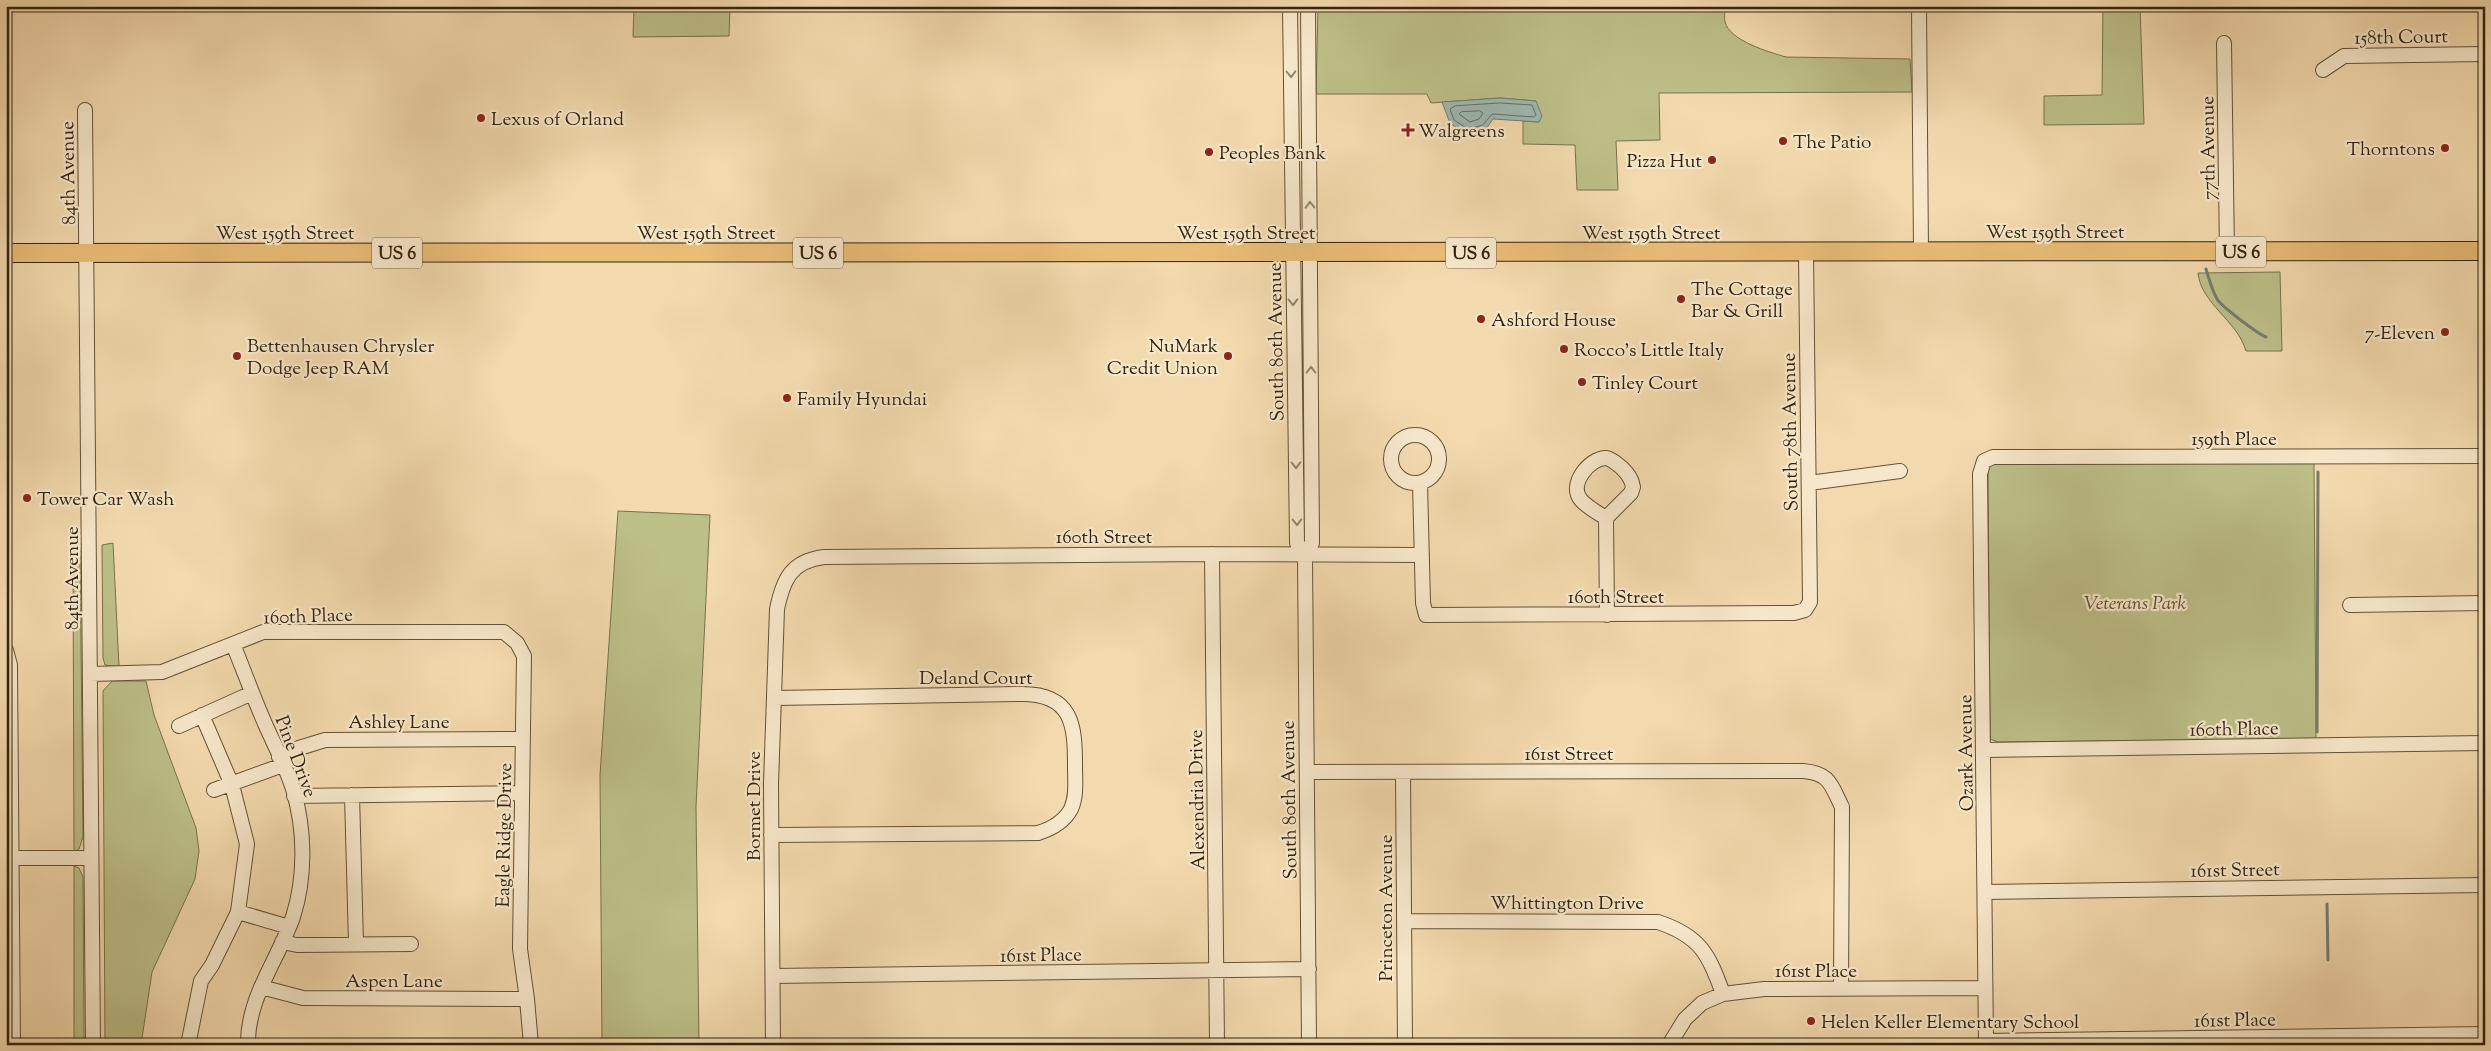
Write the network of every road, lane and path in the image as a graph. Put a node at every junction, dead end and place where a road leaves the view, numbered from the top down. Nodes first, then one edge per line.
1 (1290, 6) edge
2 (1308, 6) edge
3 (1919, 6) edge
4 (2224, 43) dead end
5 (2485, 54) edge
6 (2323, 70) dead end
7 (85, 110) dead end
8 (2485, 251) edge
9 (2227, 252) junction
10 (6, 253) edge
11 (88, 253) junction
12 (1806, 253) junction
13 (1921, 253) junction
14 (1293, 254) junction
15 (1311, 254) junction
16 (2485, 456) edge
17 (1984, 461) joint
18 (1900, 472) dead end
19 (1420, 483) dead end
20 (1809, 483) junction
21 (1606, 518) junction
22 (1212, 554) junction
23 (1305, 555) junction
24 (1422, 555) junction
25 (792, 572) joint
26 (2485, 603) edge
27 (2350, 605) dead end
28 (1805, 610) joint
29 (1607, 615) junction
30 (504, 632) joint
31 (233, 644) junction
32 (6, 650) edge
33 (91, 674) junction
34 (252, 693) junction
35 (774, 698) junction
36 (202, 715) junction
37 (179, 726) dead end
38 (523, 739) junction
39 (2485, 743) edge
40 (1983, 750) junction
41 (281, 761) junction
42 (1307, 772) junction
43 (1403, 772) junction
44 (232, 785) junction
45 (214, 790) dead end
46 (522, 793) junction
47 (352, 795) junction
48 (294, 796) junction
49 (771, 835) junction
50 (9, 858) edge
51 (91, 858) junction
52 (2485, 879) edge
53 (2485, 885) edge
54 (1985, 892) junction
55 (2485, 894) edge
56 (238, 912) junction
57 (1404, 921) junction
58 (289, 927) junction
59 (282, 942) junction
60 (356, 944) junction
61 (411, 944) dead end
62 (1309, 969) junction
63 (1216, 970) junction
64 (773, 976) junction
65 (262, 987) junction
66 (1985, 988) junction
67 (1841, 989) junction
68 (1723, 994) junction
69 (527, 998) junction
70 (2485, 1034) edge
71 (1986, 1043) edge
72 (13, 1045) edge
73 (93, 1045) edge
74 (188, 1045) edge
75 (248, 1045) edge
76 (531, 1045) edge
77 (773, 1045) edge
78 (1216, 1045) edge
79 (1309, 1045) edge
80 (1405, 1045) edge
81 (1669, 1045) edge

1 -> 14 street, South 80th Avenue
15 -> 2 street, South 80th Avenue
3 - 13 street
4 - 9 street, 77th Avenue
5 - 6 street, 158th Court
7 - 11 street, 84th Avenue
8 - 9 main road, West 159th Street / US 6
9 - 13 main road, West 159th Street / US 6
10 - 11 main road, West 159th Street / US 6
11 - 14 main road, West 159th Street / US 6
11 - 33 street, 84th Avenue
12 - 13 main road, West 159th Street / US 6
12 - 15 main road, West 159th Street / US 6
12 - 20 street, South 78th Avenue
14 - 15 main road, West 159th Street / US 6
14 -> 23 street, South 80th Avenue
23 -> 15 street, South 80th Avenue
16 - 17 street, 159th Place
17 - 40 street, Ozark Avenue
18 - 20 street
19 - 24 street
20 - 28 street, South 78th Avenue
21 - 21 street
21 - 29 street
22 - 23 street, 160th Street
22 - 25 street, 160th Street
22 - 63 street, Alexendria Drive
23 - 24 street, 160th Street
23 - 42 street, South 80th Avenue
24 - 29 street, 160th Street
25 - 35 street, Bormet Drive
26 - 27 street
28 - 29 street, 160th Street
30 - 31 street, 160th Place
30 - 38 street, Eagle Ridge Drive
31 - 33 street, 160th Place
31 - 34 street, Pine Drive
32 - 50 street
33 - 51 street, 84th Avenue
34 - 36 street
34 - 41 street, Pine Drive
35 - 49 street, Bormet Drive
35 - 49 street, Deland Court
36 - 37 street
36 - 44 street
38 - 41 street, Ashley Lane
38 - 46 street, Eagle Ridge Drive
39 - 40 street, 160th Place
40 - 54 street, Ozark Avenue
41 - 44 street, Ashley Lane
41 - 48 street, Pine Drive
42 - 43 street, 161st Street
42 - 62 street, South 80th Avenue
43 - 57 street, Princeton Avenue
43 - 67 street, 161st Street
44 - 45 street, Ashley Lane
44 - 56 street
46 - 47 street
46 - 69 street, Eagle Ridge Drive
47 - 48 street
47 - 60 street
48 - 58 street, Pine Drive
49 - 64 street, Bormet Drive
50 - 51 street
50 - 72 street
51 - 73 street, 84th Avenue
52 - 53 street
53 - 54 street, 161st Street
53 - 55 street
54 - 66 street, Ozark Avenue
56 - 58 street
56 - 74 street
57 - 68 street, Whittington Drive
57 - 80 street, Princeton Avenue
58 - 59 street, Pine Drive
59 - 60 street
59 - 65 street, Pine Drive
60 - 61 street
62 - 63 street, 161st Place
62 - 79 street, South 80th Avenue
63 - 64 street, 161st Place
63 - 78 street, Alexendria Drive
64 - 77 street, Bormet Drive
65 - 69 street, Aspen Lane
65 - 75 street, Pine Drive
66 - 67 street, 161st Place
66 - 71 street, Ozark Avenue
67 - 68 street, 161st Place
68 - 81 street, 161st Place
69 - 76 street, Eagle Ridge Drive
70 - 71 street, 161st Place

